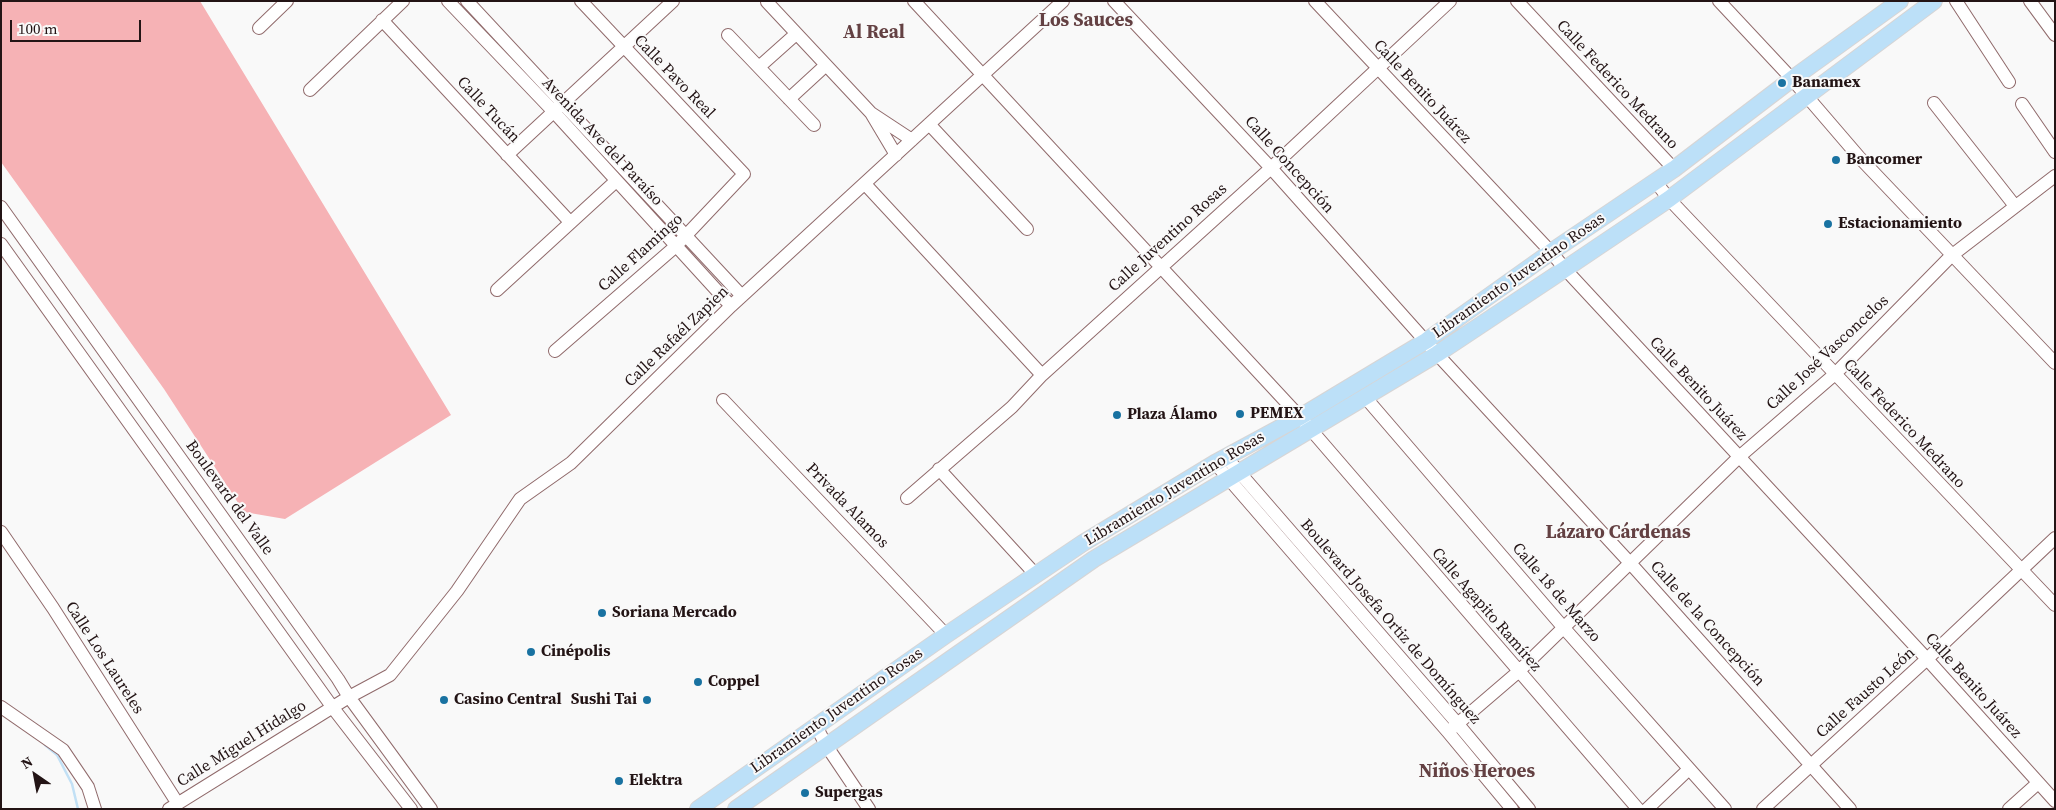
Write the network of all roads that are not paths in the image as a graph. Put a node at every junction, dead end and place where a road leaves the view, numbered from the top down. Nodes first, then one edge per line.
1 (287, 1) edge
2 (403, 1) edge
3 (448, 1) edge
4 (466, 1) edge
5 (581, 1) edge
6 (673, 1) edge
7 (914, 1) edge
8 (1063, 1) edge
9 (1114, 1) edge
10 (1315, 1) edge
11 (1450, 1) edge
12 (1517, 1) edge
13 (1719, 1) edge
14 (1900, 1) edge
15 (1934, 1) edge
16 (1956, 1) edge
17 (2030, 1) edge
18 (767, 2) edge
19 (382, 20) junction
20 (259, 28) dead end
21 (796, 34) junction
22 (728, 35) dead end
23 (2055, 35) edge
24 (623, 48) junction
25 (826, 65) junction
26 (759, 67) junction
27 (1377, 68) junction
28 (982, 75) junction
29 (1792, 79) junction
30 (2009, 82) dead end
31 (310, 90) dead end
32 (1806, 96) junction
33 (789, 99) junction
34 (563, 103) junction
35 (1934, 103) dead end
36 (2022, 104) dead end
37 (554, 112) junction
38 (871, 113) junction
39 (929, 124) junction
40 (814, 125) dead end
41 (912, 140) junction
42 (2055, 152) edge
43 (507, 155) junction
44 (896, 155) junction
45 (1271, 168) junction
46 (1674, 169) junction
47 (744, 174) joint
48 (2055, 176) edge
49 (616, 181) junction
50 (1655, 181) junction
51 (864, 184) junction
52 (1669, 199) junction
53 (2015, 206) junction
54 (1, 207) edge
55 (570, 222) junction
56 (1027, 229) dead end
57 (687, 236) junction
58 (1, 244) edge
59 (676, 246) junction
60 (1551, 252) junction
61 (1951, 256) junction
62 (1160, 267) junction
63 (1565, 269) junction
64 (497, 290) dead end
65 (742, 296) junction
66 (731, 306) junction
67 (1426, 340) junction
68 (555, 351) dead end
69 (1437, 354) junction
70 (2055, 363) edge
71 (1835, 374) junction
72 (1042, 375) junction
73 (1365, 397) junction
74 (139, 400) junction
75 (723, 400) dead end
76 (122, 413) junction
77 (1300, 417) junction
78 (1311, 430) junction
79 (1740, 457) junction
80 (1220, 460) junction
81 (939, 469) junction
82 (1234, 477) junction
83 (907, 498) dead end
84 (1, 532) edge
85 (2055, 538) edge
86 (1083, 543) junction
87 (1094, 559) junction
88 (1631, 564) junction
89 (2021, 571) junction
90 (1036, 575) junction
91 (275, 590) junction
92 (258, 603) junction
93 (2055, 605) edge
94 (1563, 627) junction
95 (946, 635) junction
96 (1927, 659) junction
97 (1518, 672) junction
98 (349, 697) junction
99 (1, 707) edge
100 (333, 708) junction
101 (816, 726) junction
102 (1453, 727) junction
103 (826, 745) junction
104 (1811, 765) junction
105 (1689, 768) junction
106 (393, 784) junction
107 (2038, 784) junction
108 (415, 786) junction
109 (2053, 796) edge
110 (173, 806) edge
111 (95, 809) edge
112 (411, 809) edge
113 (431, 809) edge
114 (698, 809) edge
115 (736, 809) edge
116 (869, 809) edge
117 (1512, 809) edge
118 (1529, 809) edge
119 (1638, 809) edge
120 (1647, 809) edge
121 (1725, 809) edge
122 (1763, 809) edge
123 (1850, 809) edge
124 (2009, 809) edge

1 - 20 street
2 - 19 street
3 - 37 street, Avenida Ave del Paraíso
4 - 34 street, Avenida Ave del Paraíso
5 - 24 street, Calle Pavo Real
6 - 24 street
7 - 28 street, Calle Agapito Ramírez
8 - 28 street, Calle Rafaél Zapien
9 - 45 street, Calle Concepción
10 - 27 street, Calle Benito Juárez
11 - 27 street, Calle Juventino Rosas
12 - 46 street, Calle Federico Medrano
13 - 29 street
14 - 29 main road, Libramiento Juventino Rosas
15 - 32 main road, Libramiento Juventino Rosas
16 - 30 street
17 - 23 street
18 - 21 street
19 - 31 street
19 - 43 street, Calle Tucán
21 - 25 street
21 - 26 street
22 - 26 street
24 - 34 street
24 - 47 street, Calle Pavo Real
25 - 33 street
25 - 38 street
26 - 33 street
27 - 45 street, Calle Juventino Rosas
27 - 60 street, Calle Benito Juárez
28 - 39 street, Calle Rafaél Zapien
28 - 62 street, Calle Agapito Ramírez
29 - 32 street
29 - 46 main road, Libramiento Juventino Rosas
32 - 52 main road, Libramiento Juventino Rosas
32 - 61 street
33 - 40 street
34 - 37 street
34 - 57 street, Avenida Ave del Paraíso
35 - 53 street
36 - 42 street
37 - 43 street
37 - 49 street, Avenida Ave del Paraíso
38 - 41 street
38 - 44 street
39 - 41 street, Calle Rafaél Zapien
39 - 56 street
41 - 44 street, Calle Rafaél Zapien
43 - 55 street, Calle Tucán
44 - 51 street, Calle Rafaél Zapien
45 - 62 street, Calle Juventino Rosas
45 - 67 street, Calle Concepción
46 - 50 main road, Libramiento Juventino Rosas
47 - 57 street, Calle Flamingo
48 - 53 street, Calle José Vasconcelos
49 - 55 street
49 - 59 street, Avenida Ave del Paraíso
50 - 52 street, Calle Federico Medrano
50 - 60 main road, Libramiento Juventino Rosas
51 - 65 street, Calle Rafaél Zapien
51 - 72 street
52 - 63 main road, Libramiento Juventino Rosas
52 - 71 street, Calle Federico Medrano
53 - 61 street, Calle José Vasconcelos
54 - 74 street, Boulevard del Valle
55 - 64 street
57 - 59 street, Calle Flamingo
57 - 65 street, Avenida Ave del Paraíso
58 - 76 street
59 - 66 street, Avenida Ave del Paraíso
59 - 68 street, Calle Flamingo
60 - 63 street, Calle Benito Juárez
60 - 67 main road, Libramiento Juventino Rosas
61 - 70 street
61 - 71 street, Calle José Vasconcelos
62 - 72 street, Calle Juventino Rosas
62 - 77 street, Calle Agapito Ramírez
63 - 69 main road, Libramiento Juventino Rosas
63 - 79 street, Calle Benito Juárez
65 - 66 street, Calle Rafaél Zapien
66 - 98 street, Calle Rafaél Zapien
67 - 69 street, Calle Concepción
67 - 77 main road, Libramiento Juventino Rosas
69 - 73 main road, Libramiento Juventino Rosas
69 - 88 street, Calle de la Concepción
71 - 79 street, Calle José Vasconcelos
71 - 89 street, Calle Federico Medrano
72 - 81 street, Calle Juventino Rosas
73 - 78 main road, Libramiento Juventino Rosas
73 - 94 street, Calle 18 de Marzo
74 - 76 street
74 - 91 street, Boulevard del Valle
75 - 95 street, Privada Alamos
76 - 92 street
77 - 78 street, Calle Agapito Ramírez
77 - 80 main road, Libramiento Juventino Rosas
78 - 82 main road, Libramiento Juventino Rosas
78 - 97 street, Calle Agapito Ramírez
79 - 88 street, Calle José Vasconcelos
79 - 96 street, Calle Benito Juárez
80 - 82 street, Boulevard Josefa Ortiz de Domínguez
80 - 86 main road, Libramiento Juventino Rosas
81 - 83 street, Calle Juventino Rosas
81 - 90 street
82 - 87 main road, Libramiento Juventino Rosas
82 - 102 street, Boulevard Josefa Ortiz de Domínguez
84 - 110 street, Calle Los Laureles
85 - 89 street, Calle Fausto León
86 - 87 main road
86 - 90 main road, Libramiento Juventino Rosas
87 - 103 main road, Libramiento Juventino Rosas
88 - 94 street, Calle José Vasconcelos
88 - 104 street, Calle de la Concepción
89 - 93 street, Calle Federico Medrano
89 - 96 street, Calle Fausto León
90 - 95 main road, Libramiento Juventino Rosas
91 - 92 street
91 - 98 street, Boulevard del Valle
92 - 100 street
94 - 97 street, Calle José Vasconcelos
94 - 105 street, Calle 18 de Marzo
95 - 101 main road, Libramiento Juventino Rosas
96 - 104 street, Calle Fausto León
96 - 107 street, Calle Benito Juárez
97 - 102 street, Calle José Vasconcelos
97 - 119 street, Calle Agapito Ramírez
98 - 100 street, Calle Rafaél Zapien
98 - 108 street, Boulevard del Valle
99 - 111 street
100 - 106 street
100 - 110 street, Calle Miguel Hidalgo
101 - 103 street
101 - 114 main road, Libramiento Juventino Rosas
102 - 117 street, Boulevard Josefa Ortiz de Domínguez
102 - 118 street, Boulevard Josefa Ortiz de Domínguez
103 - 115 main road, Libramiento Juventino Rosas
103 - 116 street
104 - 122 street, Calle Fausto León
104 - 123 street, Calle de la Concepción
105 - 120 street
105 - 121 street, Calle 18 de Marzo
106 - 108 street
106 - 112 street
107 - 109 street, Calle Benito Juárez
107 - 124 street
108 - 113 street, Boulevard del Valle

